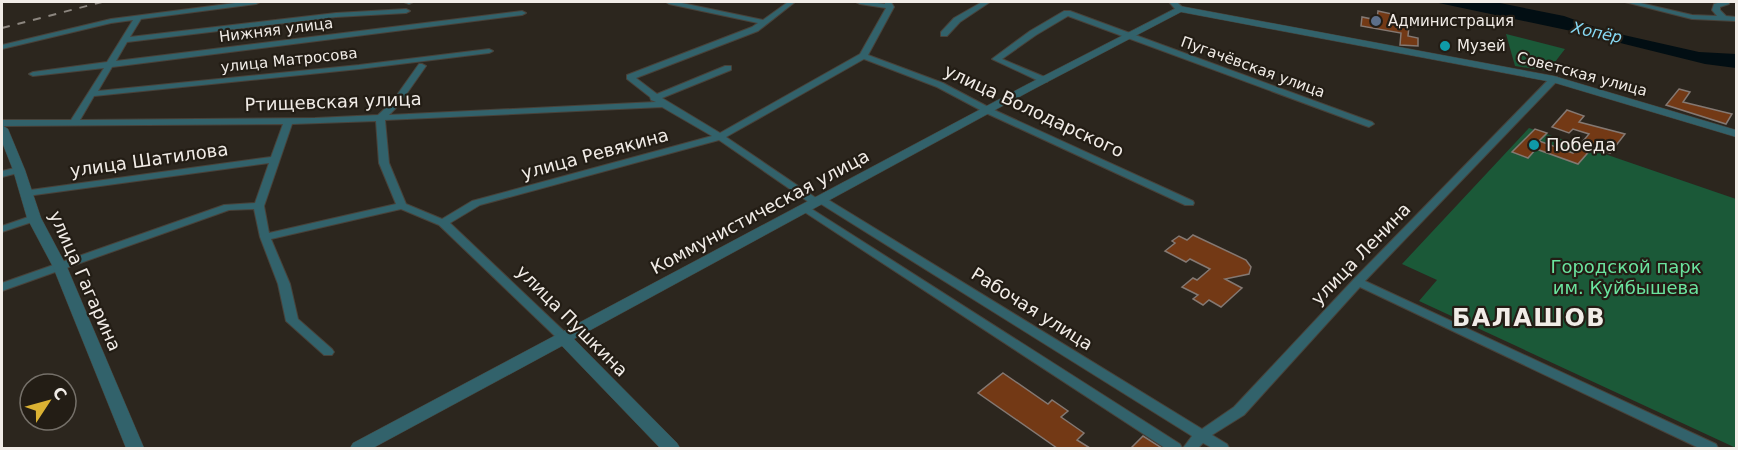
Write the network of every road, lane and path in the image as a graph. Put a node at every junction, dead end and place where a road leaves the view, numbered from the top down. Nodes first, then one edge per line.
1 (256, 2) edge
2 (409, 2) edge
3 (669, 2) edge
4 (792, 2) edge
5 (860, 2) edge
6 (986, 2) edge
7 (1629, 2) edge
8 (1726, 2) edge
9 (889, 4) edge
10 (1177, 5) edge
11 (406, 11) junction
12 (522, 13) dead end
13 (139, 17) junction
14 (1723, 18) junction
15 (1737, 19) edge
16 (764, 22) junction
17 (403, 28) junction
18 (944, 34) dead end
19 (1128, 35) junction
20 (125, 40) junction
21 (2, 47) edge
22 (489, 51) dead end
23 (863, 56) junction
24 (110, 64) junction
25 (422, 66) dead end
26 (728, 68) dead end
27 (33, 74) dead end
28 (1554, 79) junction
29 (1044, 80) junction
30 (92, 94) junction
31 (654, 98) junction
32 (664, 104) junction
33 (989, 111) junction
34 (380, 118) junction
35 (288, 121) junction
36 (2, 123) edge
37 (74, 123) junction
38 (1369, 124) dead end
39 (2, 129) edge
40 (1737, 134) edge
41 (720, 137) junction
42 (276, 159) junction
43 (19, 170) junction
44 (2, 174) edge
45 (27, 193) junction
46 (1189, 203) dead end
47 (815, 204) junction
48 (259, 206) junction
49 (402, 206) junction
50 (34, 218) junction
51 (443, 223) junction
52 (2, 229) edge
53 (266, 237) junction
54 (60, 267) junction
55 (1358, 282) junction
56 (2, 287) edge
57 (563, 337) junction
58 (328, 352) dead end
59 (1201, 436) junction
60 (135, 448) edge
61 (359, 448) edge
62 (671, 448) edge
63 (1175, 448) edge
64 (1190, 448) edge
65 (1222, 448) edge
66 (1711, 448) edge

1 - 13 street
2 - 11 street
3 - 16 street
4 - 16 street
5 - 9 street
6 - 18 street
7 - 14 street
8 - 14 street
9 - 23 street
10 - 19 street, Коммунистическая улица
10 - 28 street, Советская улица
11 - 17 street
11 - 20 street
12 - 17 street, Нижняя улица
13 - 20 street
13 - 21 street
14 - 15 street
16 - 31 street
17 - 24 street, Нижняя улица
19 - 29 street, Коммунистическая улица
19 - 29 street, Пугачёвская улица
19 - 38 street, Пугачёвская улица
20 - 24 street
22 - 30 street, улица Матросова
23 - 33 street, улица Володарского
23 - 41 street, улица Ревякина
24 - 27 street, Нижняя улица
24 - 30 street
25 - 34 street
26 - 31 street
28 - 40 street, Советская улица
28 - 55 street, улица Ленина
29 - 33 street, Коммунистическая улица
30 - 37 street
31 - 32 street
32 - 34 street, Ртищевская улица
32 - 41 street
33 - 46 street, улица Володарского
33 - 47 street, Коммунистическая улица
34 - 35 street, Ртищевская улица
34 - 49 street
35 - 37 street, Ртищевская улица
35 - 42 street
36 - 37 street, Ртищевская улица
39 - 43 street, улица Гагарина
41 - 47 street
41 - 51 street, улица Ревякина
42 - 45 street, улица Шатилова
42 - 48 street
43 - 44 street
43 - 45 street, улица Гагарина
45 - 50 street, улица Гагарина
47 - 57 street, Коммунистическая улица
47 - 59 street, Рабочая улица
47 - 63 street, Рабочая улица
48 - 53 street
48 - 54 street
49 - 51 street
49 - 53 street
50 - 52 street
50 - 54 street, улица Гагарина
51 - 57 street, улица Пушкина
53 - 58 street
54 - 56 street
54 - 60 street, улица Гагарина
55 - 59 street, улица Ленина
55 - 66 street
57 - 61 street, Коммунистическая улица
57 - 62 street, улица Пушкина
59 - 64 street, улица Ленина
59 - 65 street, Рабочая улица

